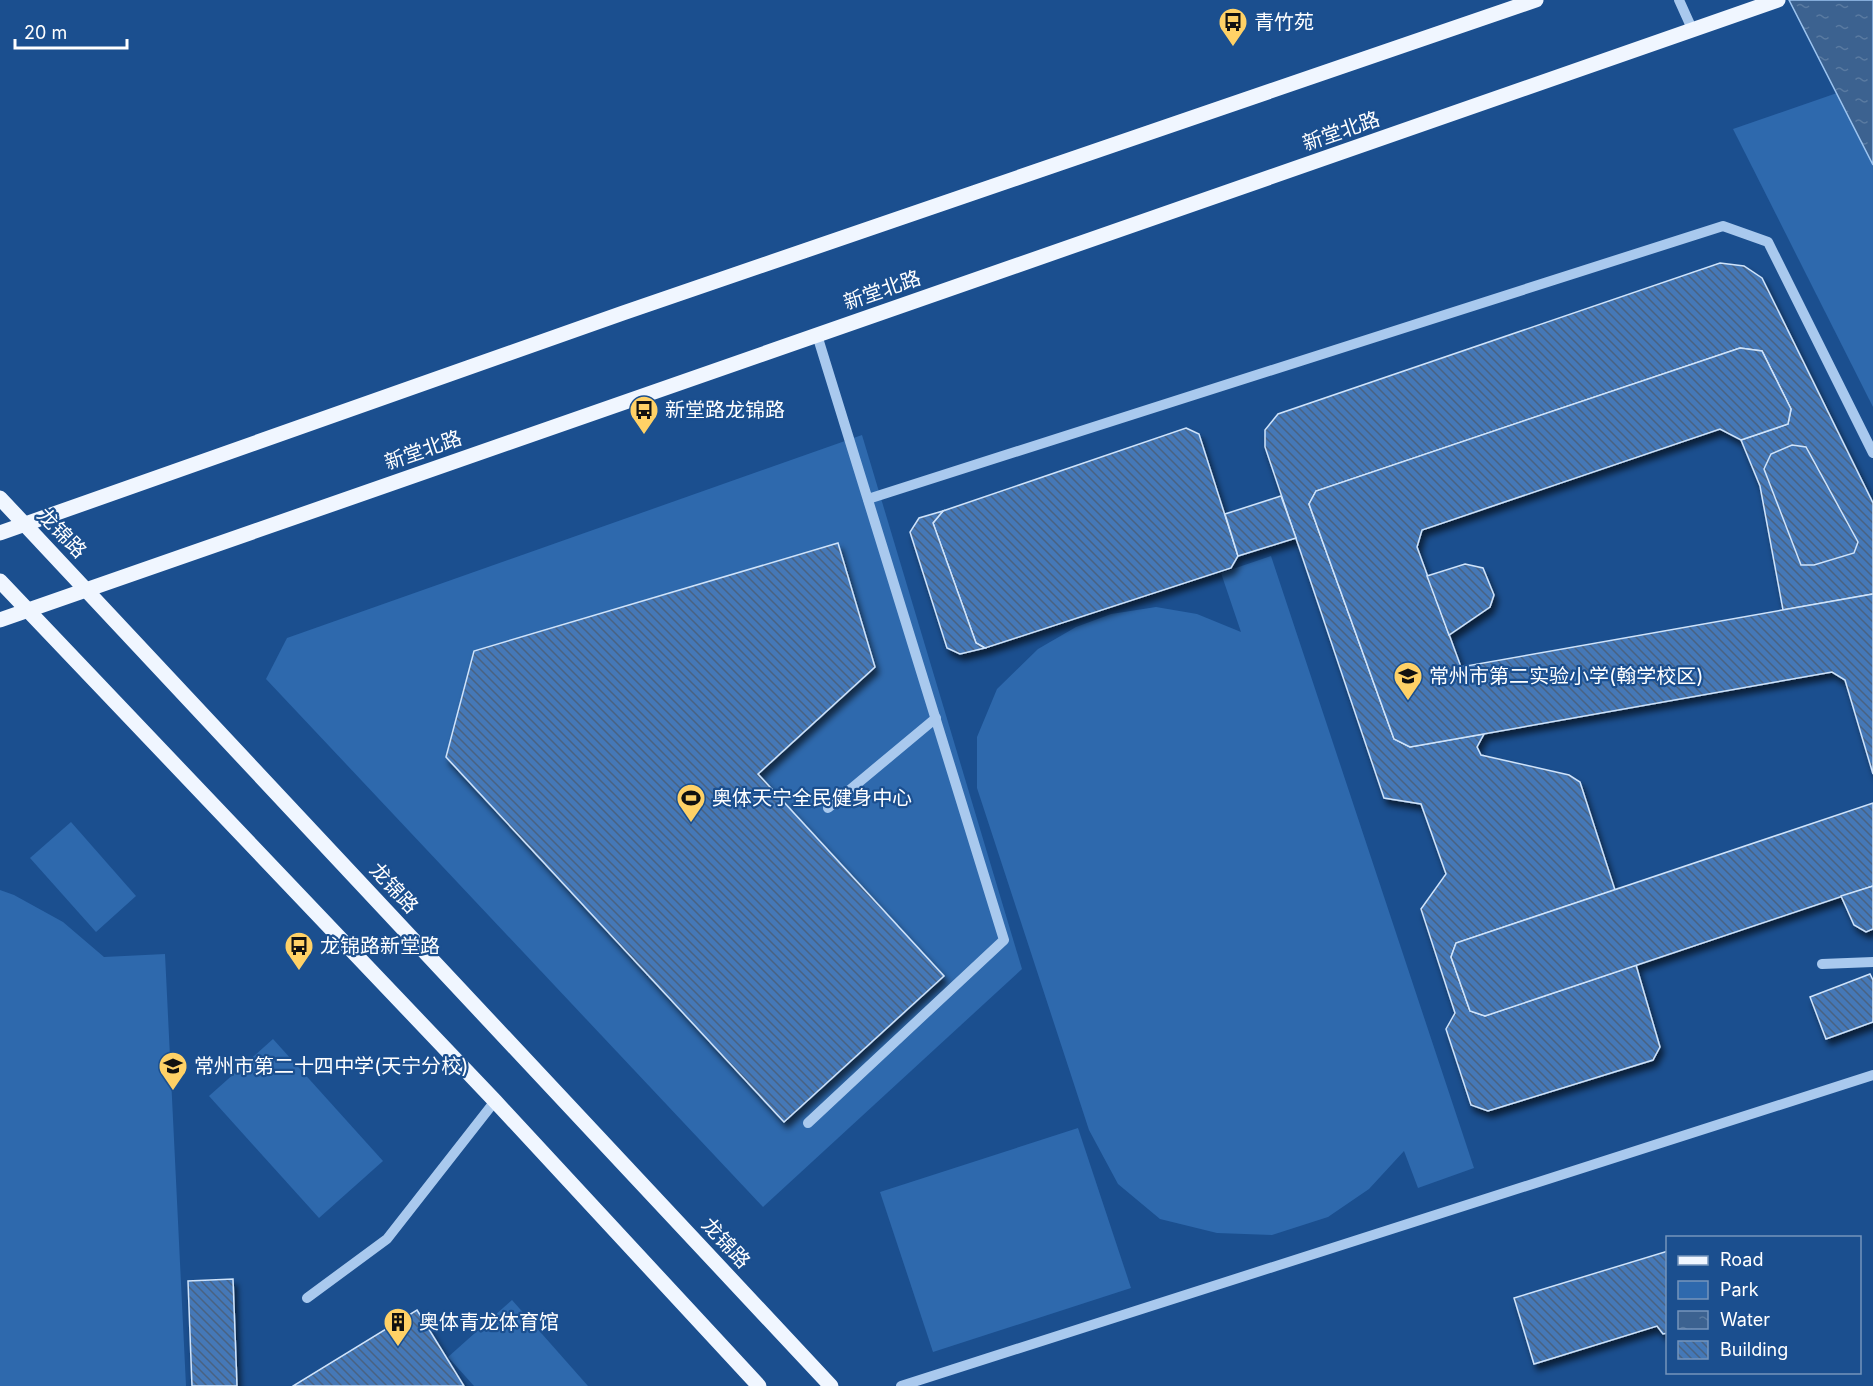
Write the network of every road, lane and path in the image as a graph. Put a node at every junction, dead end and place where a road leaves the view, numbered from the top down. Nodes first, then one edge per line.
1 (1536, 0) edge
2 (1679, 0) edge
3 (1778, 0) edge
4 (1693, 31) junction
5 (818, 335) junction
6 (1873, 453) edge
7 (0, 498) edge
8 (868, 499) junction
9 (24, 525) junction
10 (0, 533) edge
11 (0, 581) edge
12 (86, 589) junction
13 (28, 610) junction
14 (0, 620) edge
15 (936, 718) junction
16 (828, 808) dead end
17 (1873, 962) edge
18 (1822, 964) dead end
19 (1873, 1075) edge
20 (495, 1101) junction
21 (808, 1123) dead end
22 (307, 1298) dead end
23 (759, 1386) edge
24 (831, 1386) edge
25 (901, 1386) edge

1 - 9 main road
2 - 4 street
3 - 4 main road, 新堂北路
4 - 5 main road, 新堂北路
5 - 8 street
5 - 12 main road, 新堂北路
6 - 8 street
7 - 9 main road, 龙锦路
8 - 15 street
9 - 10 main road
9 - 12 main road, 龙锦路
11 - 13 main road
12 - 13 main road, 新堂北路
12 - 24 main road, 龙锦路
13 - 14 main road, 新堂北路
13 - 20 main road
15 - 16 street
15 - 21 street
17 - 18 street
19 - 25 street
20 - 22 street
20 - 23 main road

